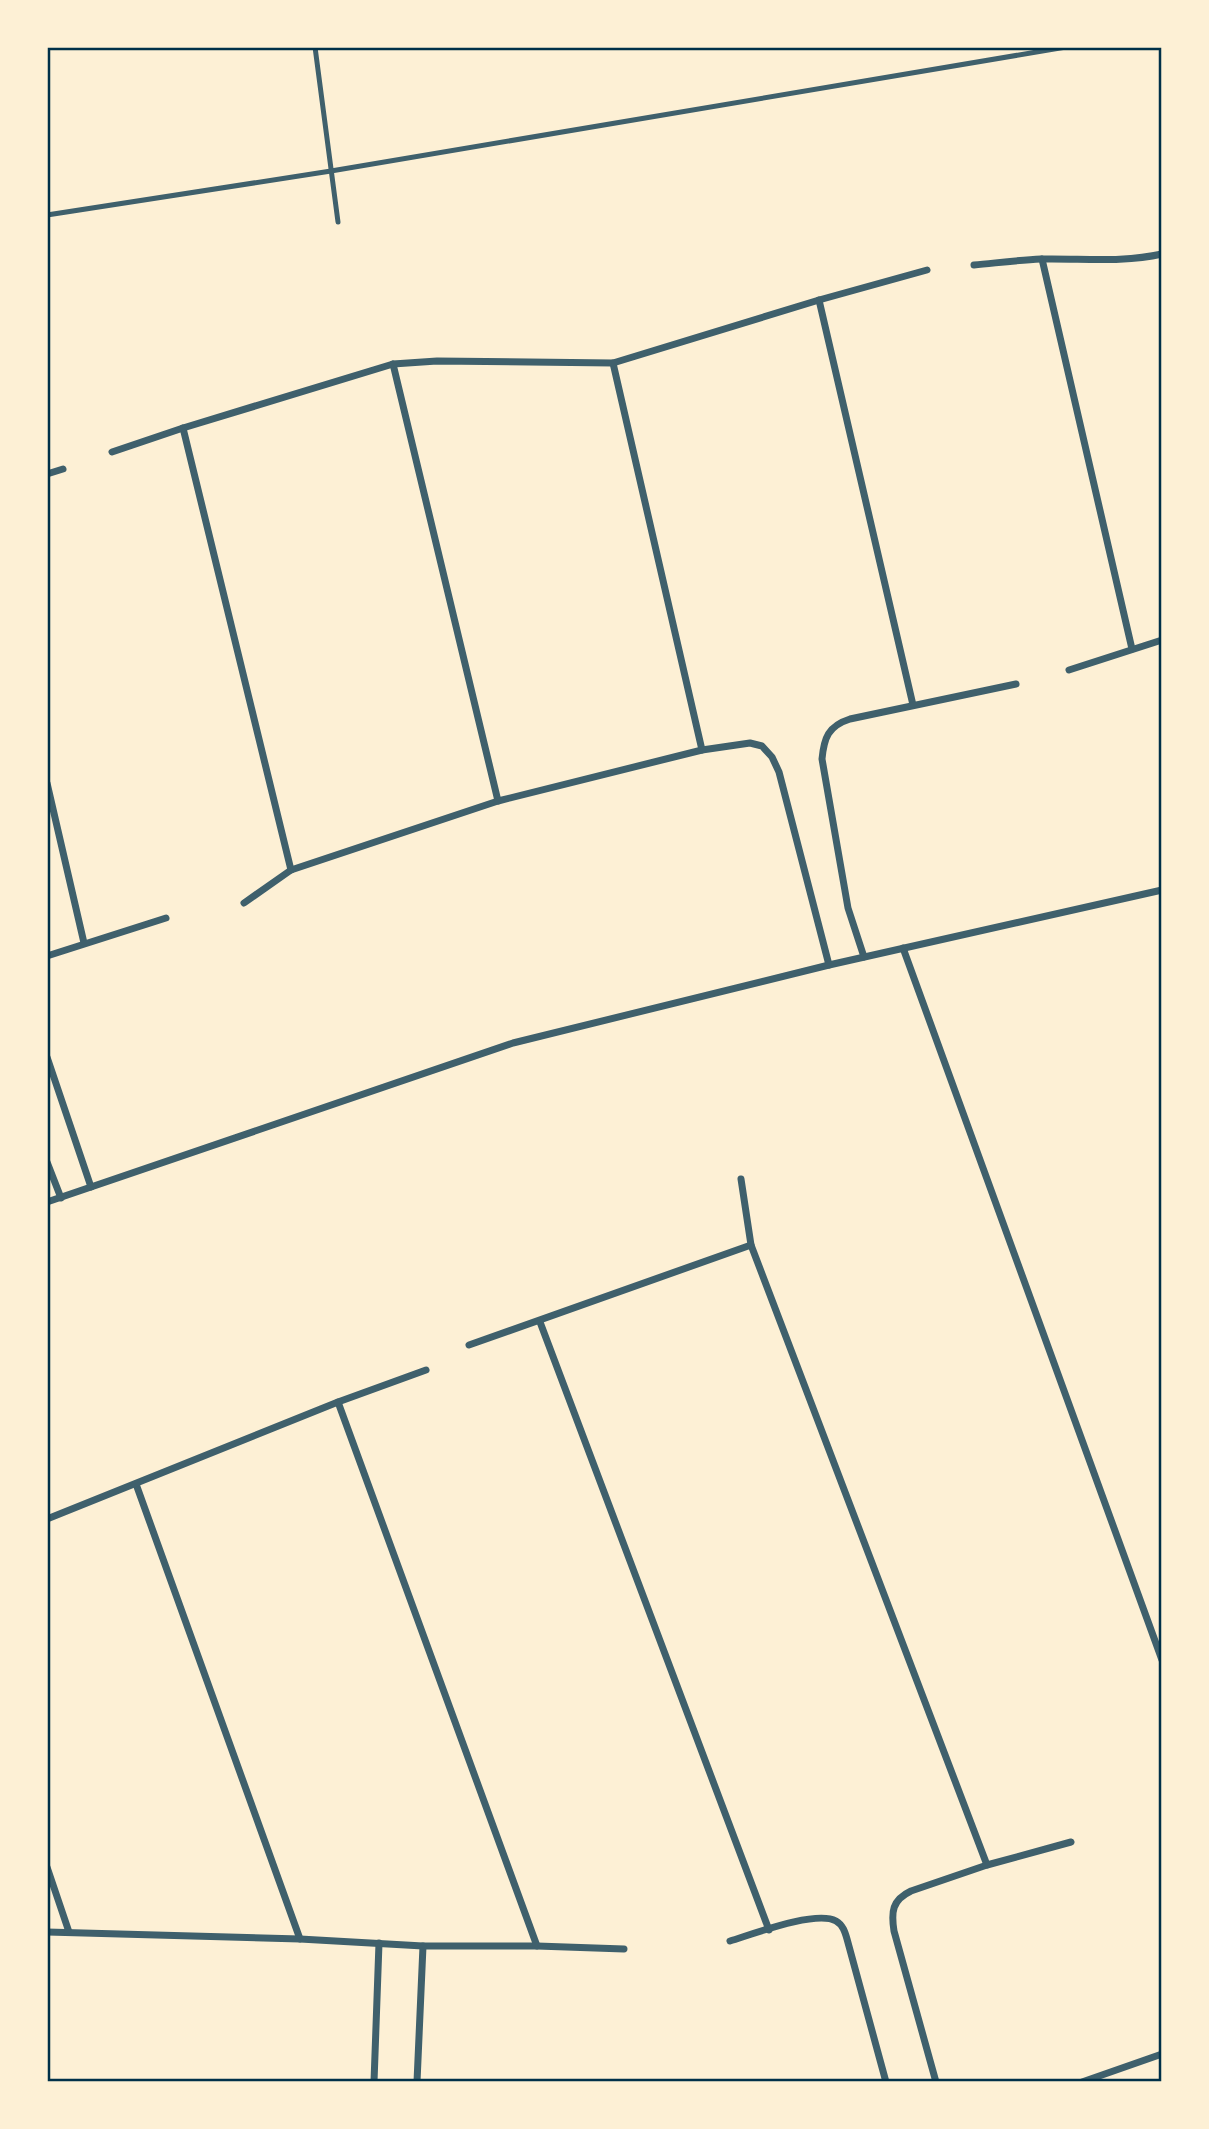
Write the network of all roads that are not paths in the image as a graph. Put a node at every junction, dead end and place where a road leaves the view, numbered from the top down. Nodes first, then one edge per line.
1 (315, 47) edge
2 (1066, 47) edge
3 (331, 171) junction
4 (47, 215) edge
5 (338, 222) dead end
6 (1162, 254) edge
7 (1042, 259) junction
8 (974, 265) dead end
9 (927, 270) dead end
10 (819, 300) junction
11 (613, 363) junction
12 (393, 364) junction
13 (183, 428) junction
14 (112, 452) dead end
15 (63, 469) dead end
16 (47, 474) edge
17 (1162, 640) edge
18 (1132, 649) junction
19 (1069, 670) dead end
20 (1016, 684) dead end
21 (913, 705) junction
22 (702, 750) junction
23 (47, 783) edge
24 (498, 801) junction
25 (291, 870) junction
26 (1162, 890) edge
27 (244, 902) dead end
28 (166, 918) dead end
29 (85, 943) junction
30 (903, 948) junction
31 (47, 956) edge
32 (864, 957) junction
33 (829, 965) junction
34 (47, 1057) edge
35 (47, 1162) edge
36 (741, 1179) dead end
37 (91, 1187) junction
38 (61, 1198) junction
39 (47, 1202) edge
40 (751, 1245) junction
41 (540, 1322) junction
42 (469, 1345) dead end
43 (426, 1370) dead end
44 (338, 1402) junction
45 (136, 1484) junction
46 (47, 1519) edge
47 (1162, 1660) edge
48 (1071, 1842) dead end
49 (987, 1865) junction
50 (47, 1867) edge
51 (769, 1930) junction
52 (47, 1932) edge
53 (69, 1932) junction
54 (300, 1939) junction
55 (730, 1941) dead end
56 (379, 1943) junction
57 (423, 1946) junction
58 (537, 1946) junction
59 (624, 1949) dead end
60 (1162, 2054) edge
61 (374, 2082) edge
62 (417, 2082) edge
63 (886, 2082) edge
64 (936, 2082) edge
65 (1082, 2082) edge

1 - 3 lane
2 - 3 lane
3 - 4 lane
3 - 5 lane
6 - 7 street
7 - 8 street
7 - 18 street
9 - 10 street
10 - 11 street
10 - 21 street
11 - 12 street
11 - 22 street
12 - 13 street
12 - 24 street
13 - 14 street
13 - 25 street
15 - 16 street
17 - 18 street
18 - 19 street
20 - 21 street
21 - 32 street
22 - 24 street
22 - 33 street
23 - 29 street
24 - 25 street
25 - 27 street
26 - 30 street
28 - 29 street
29 - 31 street
30 - 32 street
30 - 47 street
32 - 33 street
33 - 37 street
34 - 37 street
35 - 38 street
36 - 40 street
37 - 38 street
38 - 39 street
40 - 41 street
40 - 49 street
41 - 42 street
41 - 51 street
43 - 44 street
44 - 45 street
44 - 58 street
45 - 46 street
45 - 54 street
48 - 49 street
49 - 64 street
50 - 53 street
51 - 55 street
51 - 63 street
52 - 53 street
53 - 54 street
54 - 56 street
56 - 57 street
56 - 61 street
57 - 58 street
57 - 62 street
58 - 59 street
60 - 65 street

